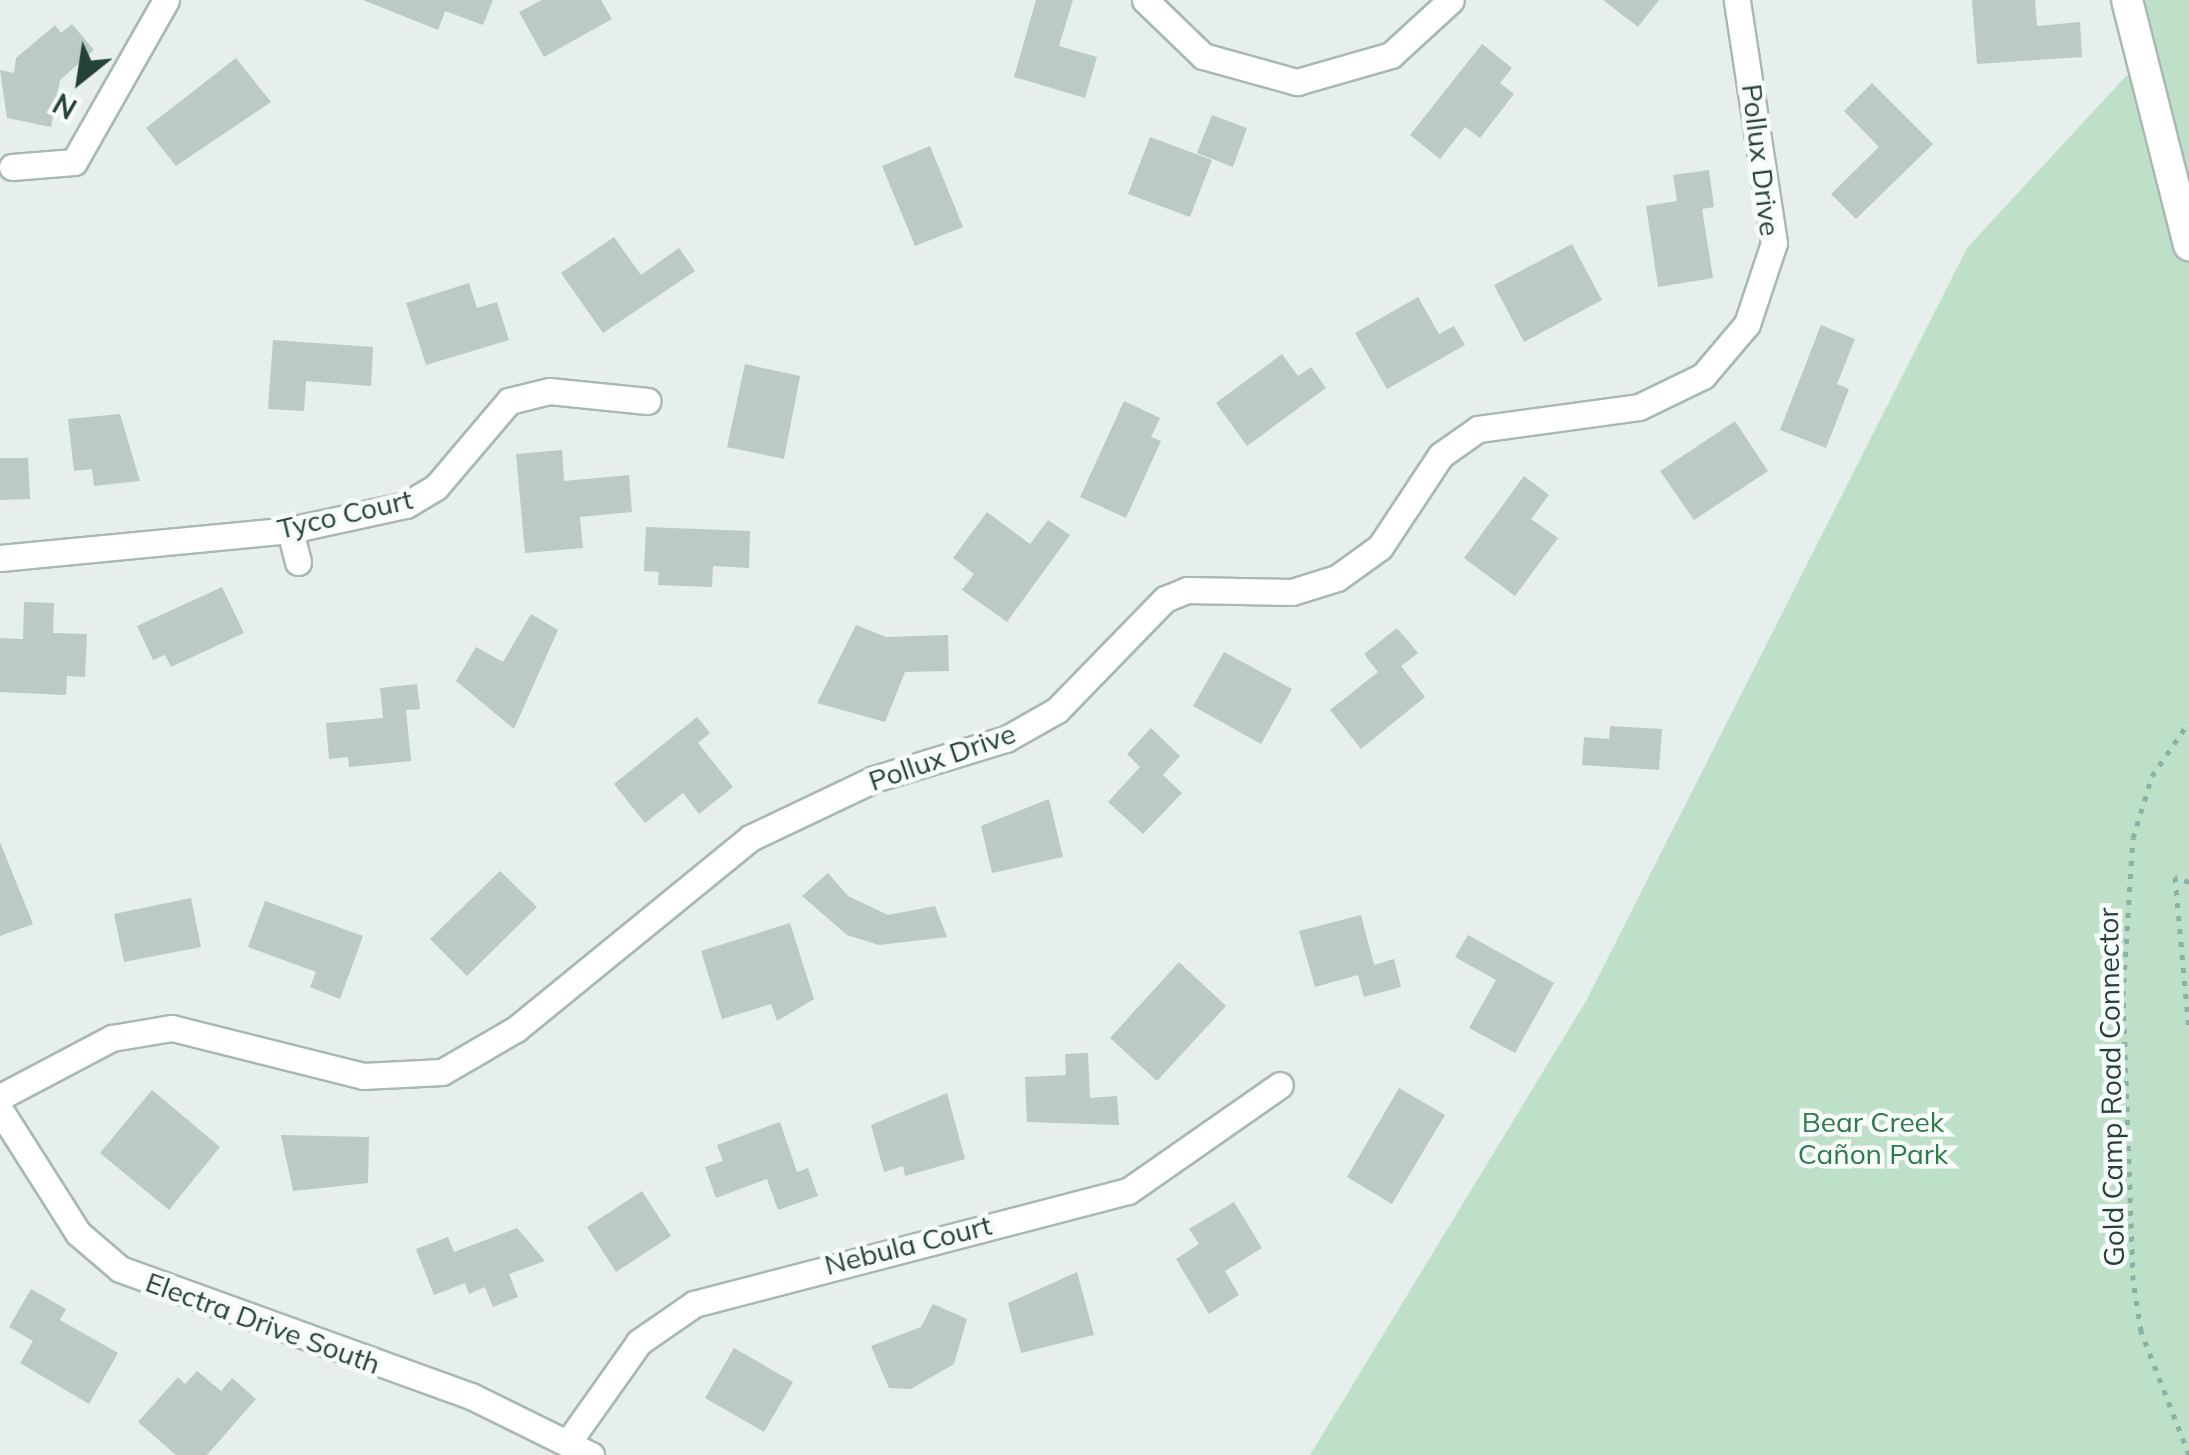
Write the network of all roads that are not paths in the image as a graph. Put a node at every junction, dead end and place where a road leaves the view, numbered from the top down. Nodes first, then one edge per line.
1 (166, 0) edge
2 (1145, 0) edge
3 (1451, 0) edge
4 (1738, 0) edge
5 (2128, 0) edge
6 (12, 167) dead end
7 (2189, 245) edge
8 (647, 401) dead end
9 (290, 530) junction
10 (0, 558) edge
11 (298, 562) dead end
12 (1280, 1086) dead end
13 (0, 1098) edge
14 (0, 1110) edge
15 (580, 1448) edge

1 - 6 street
2 - 3 street
4 - 13 street, Pollux Drive
5 - 7 street
8 - 9 street, Tyco Court
9 - 10 street, Tyco Court
9 - 11 street
12 - 15 street, Nebula Court
14 - 15 street, Electra Drive South

